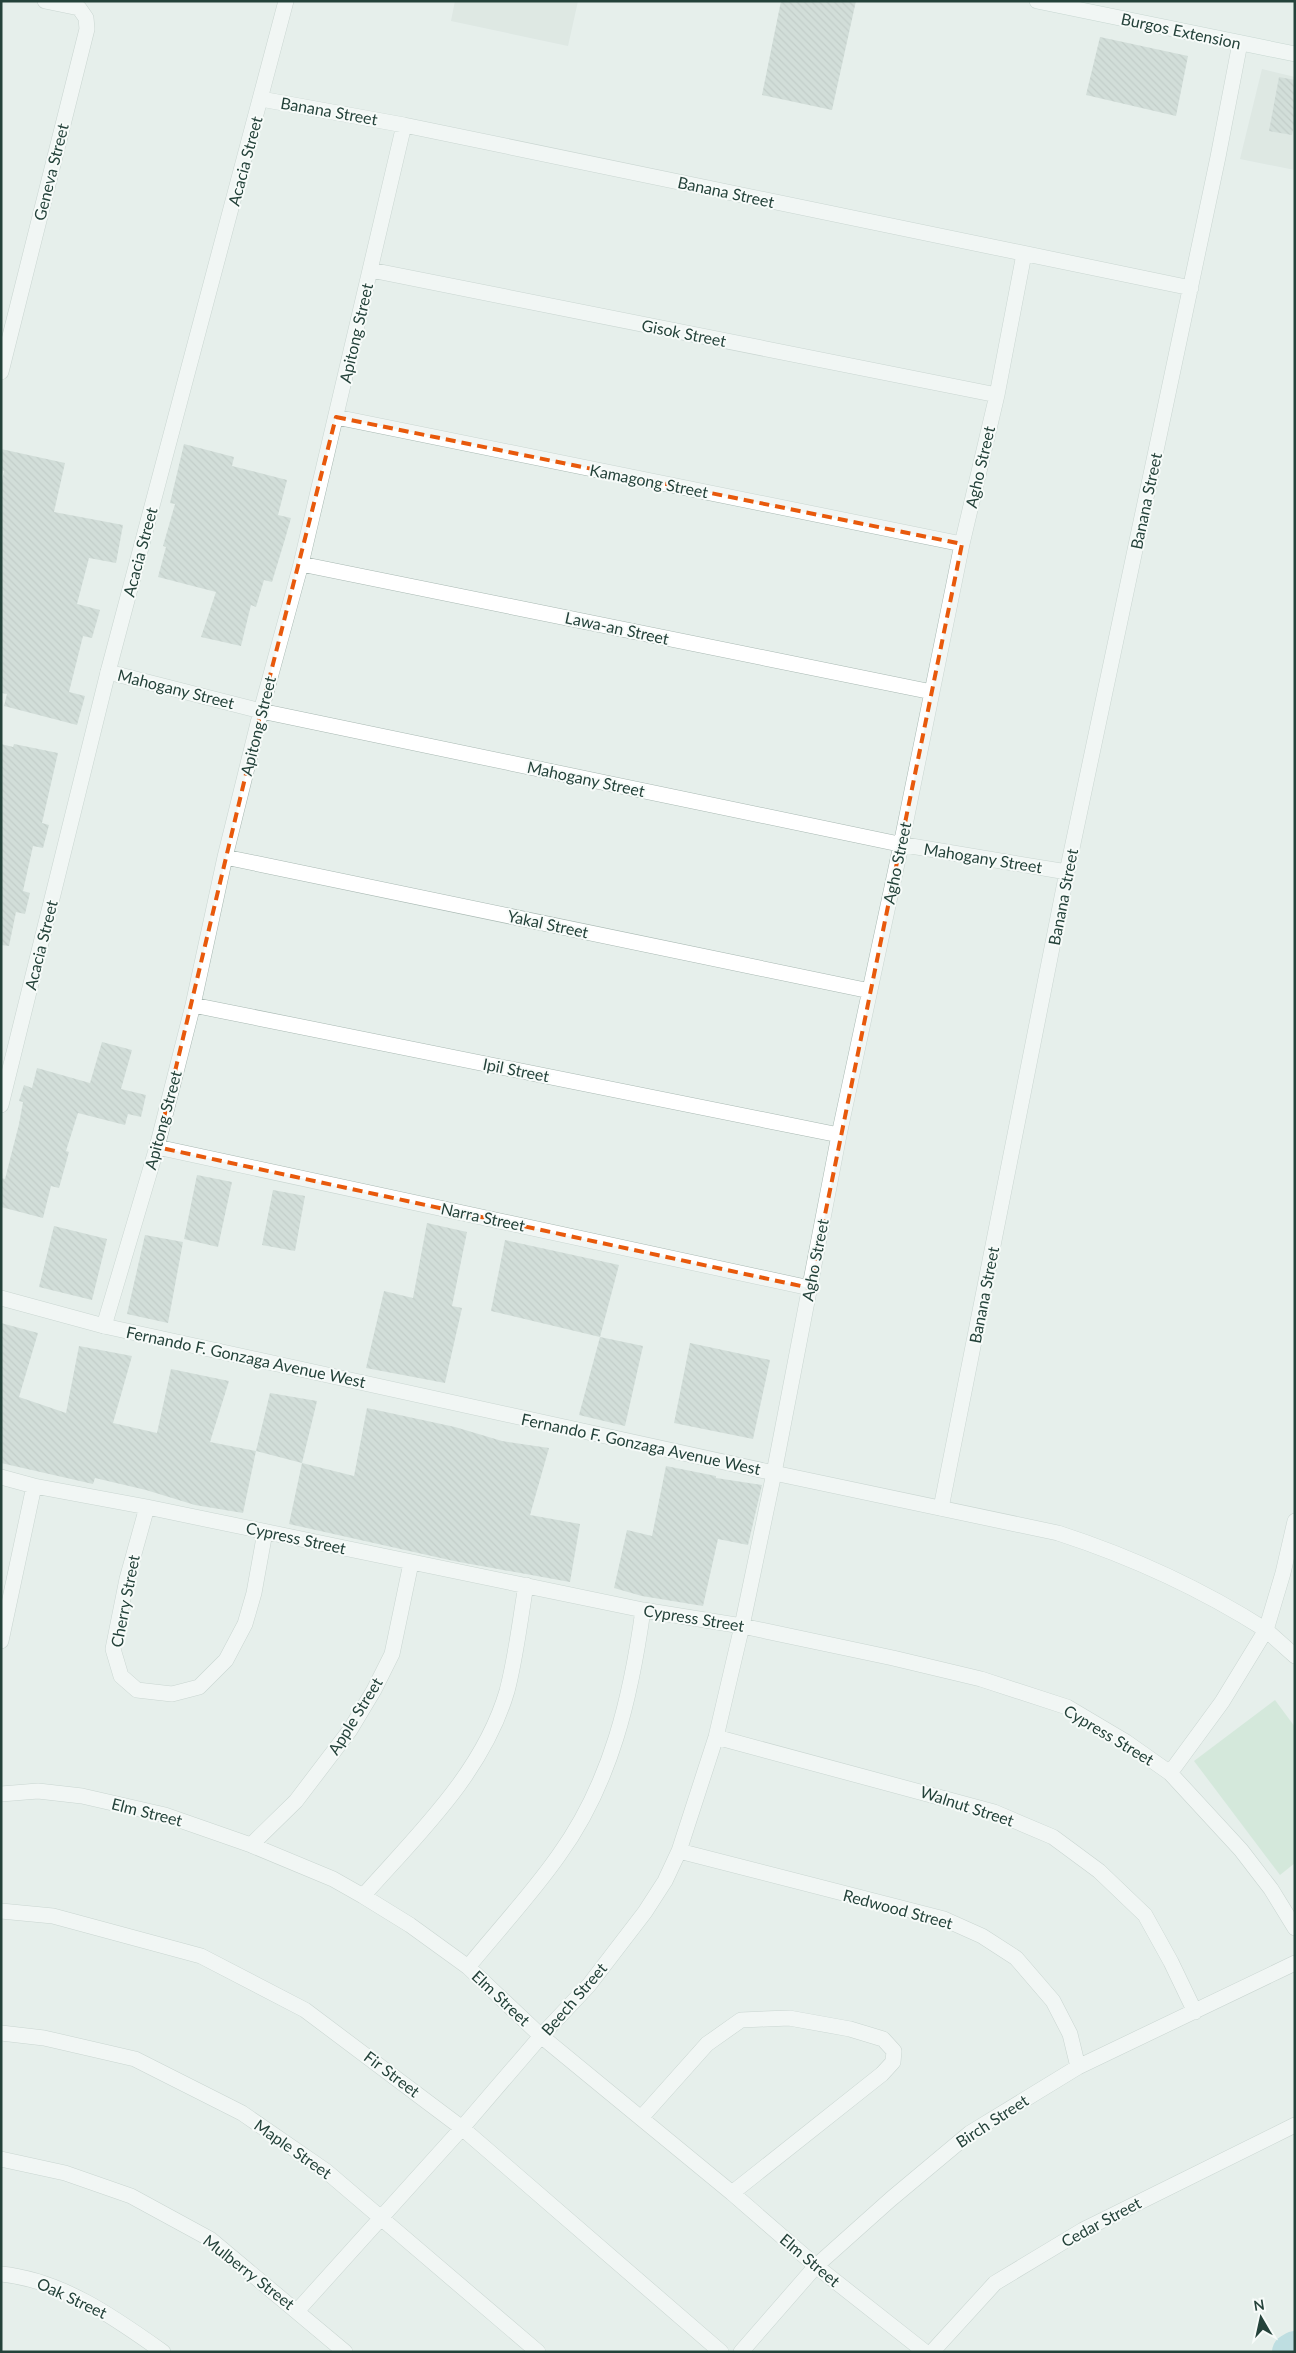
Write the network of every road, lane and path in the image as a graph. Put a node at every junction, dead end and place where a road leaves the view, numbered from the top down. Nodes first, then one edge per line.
1 (45, 1) edge
2 (286, 1) edge
3 (1037, 1) edge
4 (1240, 43) junction
5 (1295, 54) edge
6 (261, 99) junction
7 (404, 124) junction
8 (1024, 254) junction
9 (371, 270) junction
10 (1191, 288) junction
11 (1, 372) edge
12 (997, 396) junction
13 (336, 417) junction
14 (962, 544) junction
15 (302, 564) junction
16 (108, 672) junction
17 (932, 692) junction
18 (261, 711) junction
19 (901, 845) junction
20 (226, 857) junction
21 (1067, 872) junction
22 (870, 990) junction
23 (193, 1005) junction
24 (2, 1100) edge
25 (839, 1136) junction
26 (157, 1147) junction
27 (810, 1288) junction
28 (1, 1298) edge
29 (104, 1326) junction
30 (774, 1474) junction
31 (1, 1477) edge
32 (34, 1486) junction
33 (147, 1507) junction
34 (941, 1508) junction
35 (1295, 1521) edge
36 (265, 1532) junction
37 (411, 1563) junction
38 (526, 1585) junction
39 (643, 1610) junction
40 (742, 1626) junction
41 (1266, 1630) junction
42 (1, 1641) edge
43 (1295, 1656) edge
44 (716, 1737) junction
45 (1170, 1773) junction
46 (1, 1794) edge
47 (252, 1845) junction
48 (679, 1851) junction
49 (363, 1896) junction
50 (1, 1911) edge
51 (1295, 1928) edge
52 (1295, 1963) edge
53 (468, 1968) junction
54 (1195, 2012) junction
55 (1, 2033) edge
56 (541, 2036) junction
57 (1078, 2067) junction
58 (641, 2118) junction
59 (1295, 2125) edge
60 (462, 2128) junction
61 (1, 2159) edge
62 (732, 2193) junction
63 (381, 2218) junction
64 (816, 2266) junction
65 (1, 2274) edge
66 (298, 2310) junction
67 (163, 2352) edge
68 (345, 2352) edge
69 (538, 2352) edge
70 (721, 2352) edge
71 (741, 2352) edge
72 (925, 2352) edge
73 (932, 2352) edge

1 - 11 street, Geneva Street
2 - 6 street, Acacia Street
3 - 4 street, Burgos Extension
4 - 5 street, Burgos Extension
4 - 10 street, Banana Street
6 - 7 street, Banana Street
6 - 16 street, Acacia Street
7 - 8 street, Banana Street
7 - 9 street, Apitong Street
8 - 10 street, Banana Street
8 - 12 street, Agho Street
9 - 12 street, Gisok Street
9 - 13 street, Apitong Street
10 - 21 street, Banana Street
12 - 14 street, Agho Street
13 - 14 street, Kamagong Street
13 - 15 street, Apitong Street
14 - 17 street, Agho Street
15 - 17 street, Lawa-an Street
15 - 18 street, Apitong Street
16 - 18 street, Mahogany Street
16 - 24 street, Acacia Street
17 - 19 street, Agho Street
18 - 19 street, Mahogany Street
18 - 20 street, Apitong Street
19 - 21 street, Mahogany Street
19 - 22 street, Agho Street
20 - 22 street, Yakal Street
20 - 23 street, Apitong Street
21 - 34 street, Banana Street
22 - 25 street, Agho Street
23 - 25 street, Ipil Street
23 - 26 street, Apitong Street
25 - 27 street, Agho Street
26 - 27 street, Narra Street
26 - 29 street, Apitong Street
27 - 30 street, Agho Street
28 - 29 street, Fernando F. Gonzaga Avenue West
29 - 30 street, Fernando F. Gonzaga Avenue West
30 - 34 street, Fernando F. Gonzaga Avenue West
30 - 40 street, Agho Street
31 - 32 street, Cypress Street
32 - 33 street, Cypress Street
32 - 42 street
33 - 36 street, Cypress Street
33 - 36 street, Cherry Street
34 - 41 street, Fernando F. Gonzaga Avenue West
35 - 41 street
36 - 37 street, Cypress Street
37 - 38 street, Cypress Street
37 - 47 street, Apple Street
38 - 39 street, Cypress Street
38 - 49 street
39 - 40 street, Cypress Street
39 - 53 street
40 - 44 street, Beech Street
40 - 45 street, Cypress Street
41 - 43 street, Fernando F. Gonzaga Avenue West
41 - 45 street
44 - 48 street, Beech Street
44 - 54 street, Walnut Street
45 - 51 street, Cypress Street
46 - 47 street, Elm Street
47 - 49 street, Elm Street
48 - 56 street, Beech Street
48 - 57 street, Redwood Street
49 - 53 street, Elm Street
50 - 60 street, Fir Street
52 - 54 street, Birch Street
53 - 56 street, Elm Street
54 - 57 street, Birch Street
55 - 63 street, Maple Street
56 - 58 street, Elm Street
56 - 60 street, Beech Street
57 - 64 street, Birch Street
58 - 62 street, Elm Street
58 - 62 street
59 - 73 street, Cedar Street
60 - 63 street, Beech Street
60 - 70 street, Fir Street
61 - 66 street, Mulberry Street
62 - 64 street, Elm Street
63 - 66 street, Beech Street
63 - 69 street, Maple Street
64 - 71 street, Birch Street
64 - 72 street, Elm Street
65 - 67 street, Oak Street
66 - 68 street, Mulberry Street

